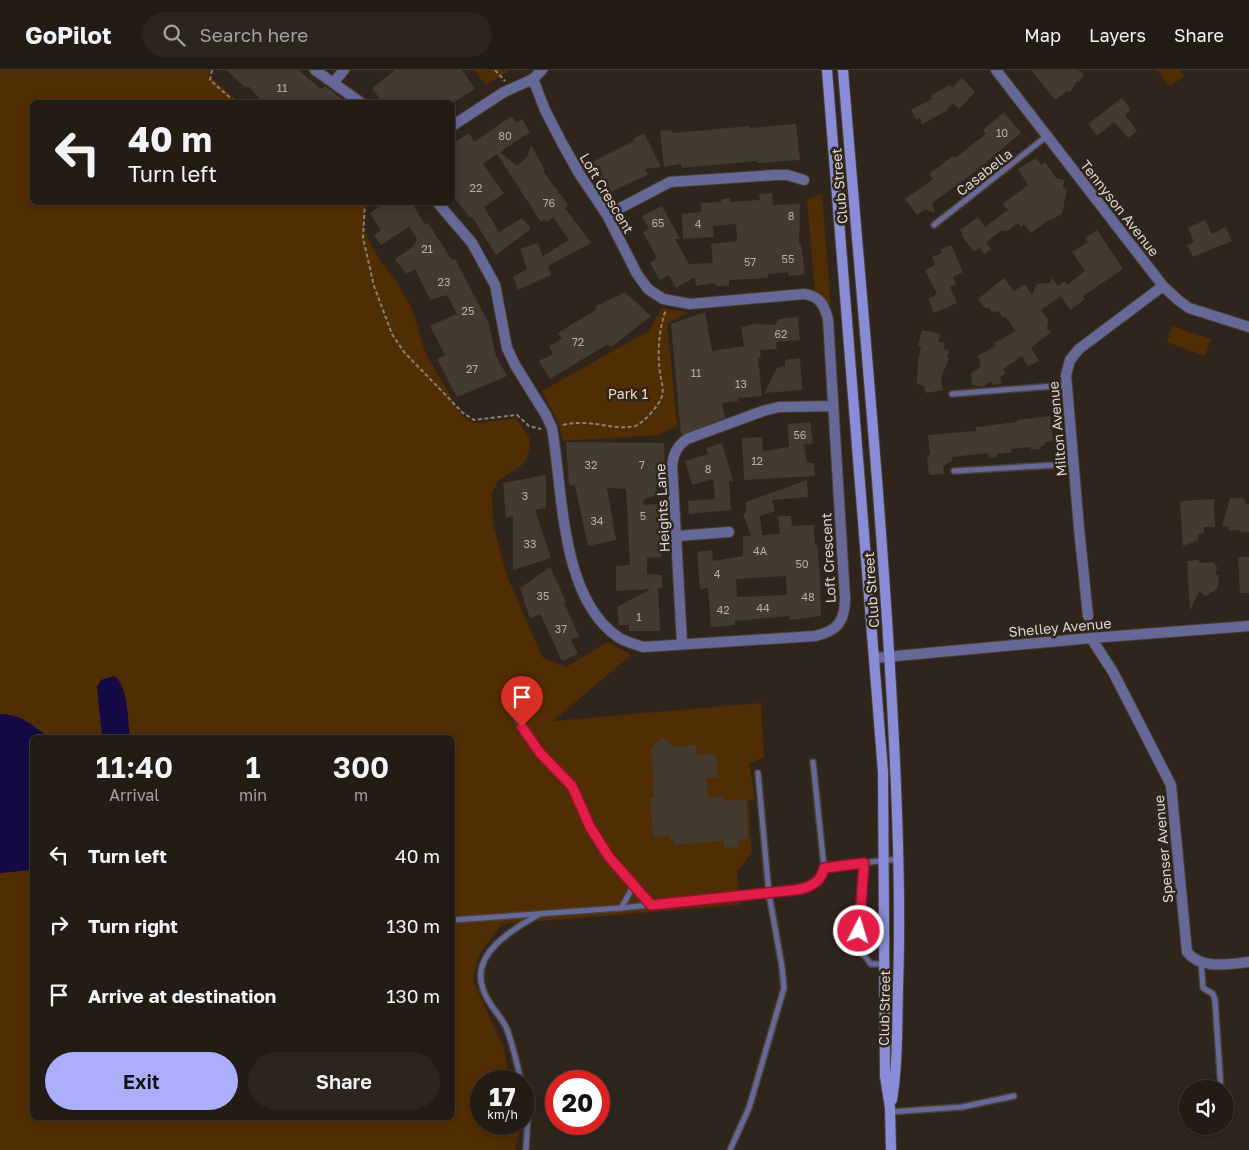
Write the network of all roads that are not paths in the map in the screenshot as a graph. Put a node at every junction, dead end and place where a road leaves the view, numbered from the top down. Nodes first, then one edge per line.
1 (315, 70) edge
2 (344, 70) edge
3 (542, 70) edge
4 (827, 70) edge
5 (843, 70) edge
6 (996, 70) edge
7 (533, 79) junction
8 (333, 83) junction
9 (357, 100) edge
10 (455, 124) edge
11 (1047, 136) junction
12 (804, 180) dead end
13 (440, 205) edge
14 (607, 215) junction
15 (934, 225) dead end
16 (1163, 286) junction
17 (1249, 327) edge
18 (1067, 385) junction
19 (952, 394) dead end
20 (833, 406) junction
21 (1074, 464) junction
22 (954, 471) dead end
23 (729, 532) dead end
24 (677, 536) junction
25 (1088, 616) dead end
26 (1249, 626) edge
27 (1090, 638) junction
28 (682, 644) junction
29 (890, 657) junction
30 (874, 658) junction
31 (514, 714) dead end
32 (813, 762) dead end
33 (758, 773) dead end
34 (885, 859) junction
35 (899, 859) junction
36 (864, 863) junction
37 (824, 868) junction
38 (634, 885) junction
39 (769, 894) junction
40 (651, 905) junction
41 (621, 908) junction
42 (540, 914) junction
43 (455, 920) edge
44 (1201, 962) junction
45 (1249, 962) edge
46 (885, 964) junction
47 (518, 1070) edge
48 (1220, 1080) edge
49 (1014, 1096) dead end
50 (890, 1110) junction
51 (527, 1135) edge
52 (526, 1150) edge
53 (730, 1150) edge
54 (891, 1150) edge

1 - 8 street
2 - 8 street
3 - 7 street
4 - 30 main road, Club Street
5 - 29 main road, Club Street
6 - 11 street, Tennyson Avenue
7 - 10 street
7 - 14 street, Loft Crescent
8 - 9 street
11 - 15 lane, Casabella
11 - 16 street, Tennyson Avenue
12 - 14 street
13 - 28 street, Loft Crescent
14 - 20 street, Loft Crescent
16 - 17 street, Tennyson Avenue
16 - 18 street, Milton Avenue
18 - 19 lane
18 - 21 street, Milton Avenue
20 - 24 street, Heights Lane
20 - 28 street, Loft Crescent
21 - 22 lane
21 - 25 street, Milton Avenue
23 - 24 street
24 - 28 street, Heights Lane
26 - 27 street, Shelley Avenue
27 - 29 street, Shelley Avenue
27 - 44 street, Spenser Avenue
29 - 30 street, Shelley Avenue
29 - 35 main road, Club Street
30 - 34 main road, Club Street
31 - 38 lane
32 - 37 lane
33 - 39 lane
34 - 35 lane
34 - 36 lane
34 - 46 main road, Club Street
35 - 50 main road, Club Street
36 - 37 lane
36 - 46 lane
37 - 39 lane
38 - 40 lane
38 - 41 lane
39 - 40 lane
39 - 53 lane
40 - 41 lane
41 - 42 lane
42 - 43 lane
42 - 47 lane
44 - 45 street
44 - 48 lane
46 - 50 main road, Club Street
49 - 50 lane
50 - 54 main road, Club Street
51 - 52 lane

